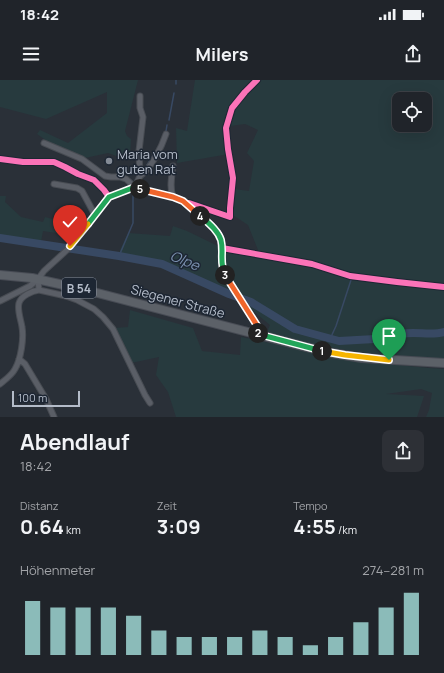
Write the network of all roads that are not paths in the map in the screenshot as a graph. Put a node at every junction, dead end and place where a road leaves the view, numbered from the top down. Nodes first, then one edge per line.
1 (257, 80) edge
2 (140, 96) dead end
3 (166, 134) dead end
4 (44, 144) dead end
5 (0, 159) edge
6 (173, 166) dead end
7 (140, 176) junction
8 (54, 184) dead end
9 (135, 187) junction
10 (109, 197) junction
11 (173, 197) junction
12 (183, 201) junction
13 (95, 215) junction
14 (0, 275) edge
15 (38, 279) junction
16 (39, 290) junction
17 (0, 301) edge
18 (258, 334) junction
19 (19, 359) junction
20 (444, 363) edge
21 (0, 384) edge
22 (150, 403) dead end
23 (54, 417) edge

1 - 12 street
2 - 7 street
3 - 7 street
4 - 9 street
5 - 10 street
6 - 11 street
7 - 9 street
8 - 13 street
9 - 10 street
9 - 11 street
10 - 13 street
11 - 12 street
12 - 18 street
13 - 15 street
14 - 15 main road, Siegener Straße / B 54
15 - 16 street
15 - 17 street
15 - 18 main road, Siegener Straße / B 54
16 - 19 street
16 - 22 street
18 - 20 main road, Siegener Straße / B 54
19 - 21 street
19 - 23 street

